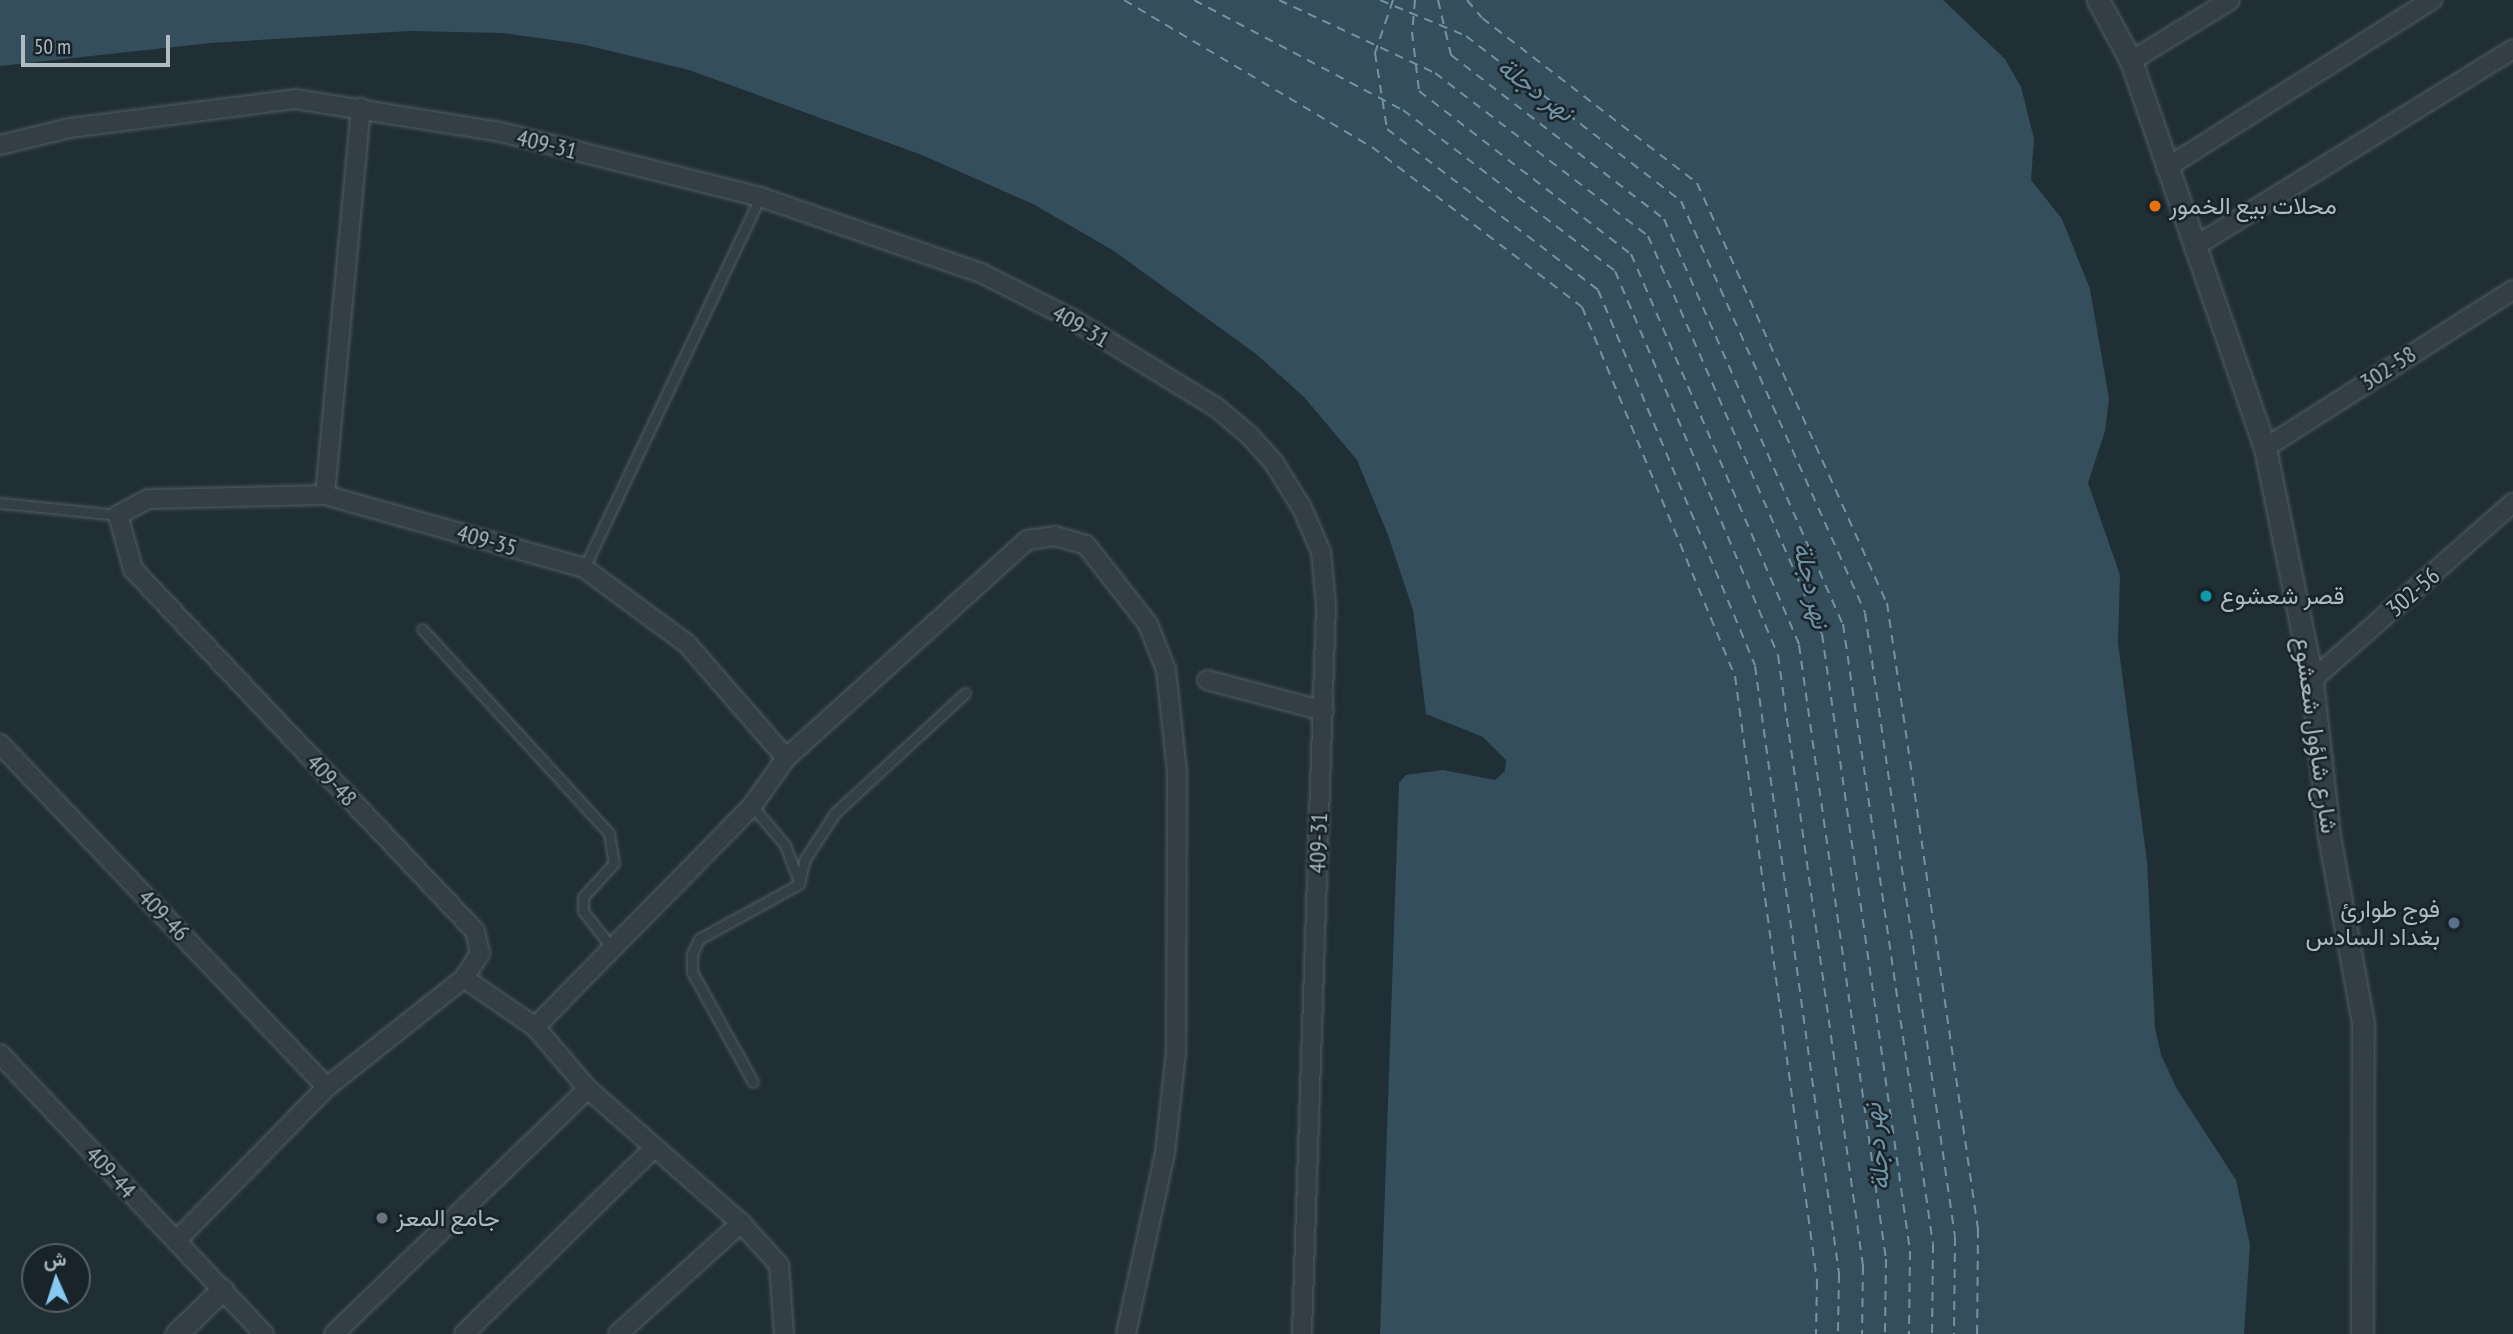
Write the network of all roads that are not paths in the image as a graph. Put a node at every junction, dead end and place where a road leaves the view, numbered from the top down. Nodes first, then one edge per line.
1 (2098, 0) edge
2 (2230, 0) edge
3 (2432, 0) edge
4 (2513, 48) edge
5 (2130, 61) junction
6 (361, 108) junction
7 (0, 145) edge
8 (2165, 168) junction
9 (760, 197) junction
10 (2194, 247) junction
11 (2513, 290) edge
12 (2265, 448) junction
13 (325, 495) junction
14 (0, 503) edge
15 (2513, 503) edge
16 (118, 515) junction
17 (584, 568) junction
18 (422, 629) dead end
19 (1207, 680) dead end
20 (2312, 680) junction
21 (965, 693) dead end
22 (1324, 711) junction
23 (0, 744) edge
24 (786, 758) junction
25 (752, 806) junction
26 (799, 884) junction
27 (612, 948) junction
28 (464, 978) junction
29 (534, 1027) junction
30 (0, 1054) edge
31 (753, 1082) dead end
32 (327, 1087) junction
33 (588, 1089) junction
34 (655, 1147) junction
35 (741, 1223) junction
36 (176, 1241) junction
37 (222, 1290) junction
38 (782, 1332) edge
39 (176, 1334) edge
40 (264, 1334) edge
41 (334, 1334) edge
42 (464, 1334) edge
43 (618, 1334) edge
44 (1126, 1334) edge
45 (1302, 1334) edge
46 (2362, 1334) edge

1 - 5 street, شارع شاؤول شعشوع
2 - 5 street
3 - 8 street
4 - 10 street
5 - 8 street, شارع شاؤول شعشوع
6 - 7 street, 409-31
6 - 9 street, 409-31
6 - 13 street
8 - 10 street, شارع شاؤول شعشوع
9 - 17 lane
9 - 22 street, 409-31
10 - 12 street, شارع شاؤول شعشوع
11 - 12 street, 302-58
12 - 20 street, شارع شاؤول شعشوع
13 - 16 street, 409-35
13 - 17 street, 409-35
14 - 16 lane
15 - 20 street, 302-56
16 - 28 street, 409-48
17 - 24 street, 409-35
18 - 27 lane
19 - 22 street
20 - 46 street, شارع شاؤول شعشوع
21 - 26 lane
22 - 45 street, 409-31
23 - 32 street, 409-46
24 - 25 street
24 - 44 street
25 - 26 lane
25 - 27 street
26 - 31 lane
27 - 29 street
28 - 29 street
28 - 32 street
29 - 33 street
30 - 36 street, 409-44
32 - 36 street
33 - 34 street
33 - 41 street
34 - 35 street
34 - 42 street
35 - 38 street
35 - 43 street
36 - 37 street, 409-44
37 - 39 street
37 - 40 street, 409-44

